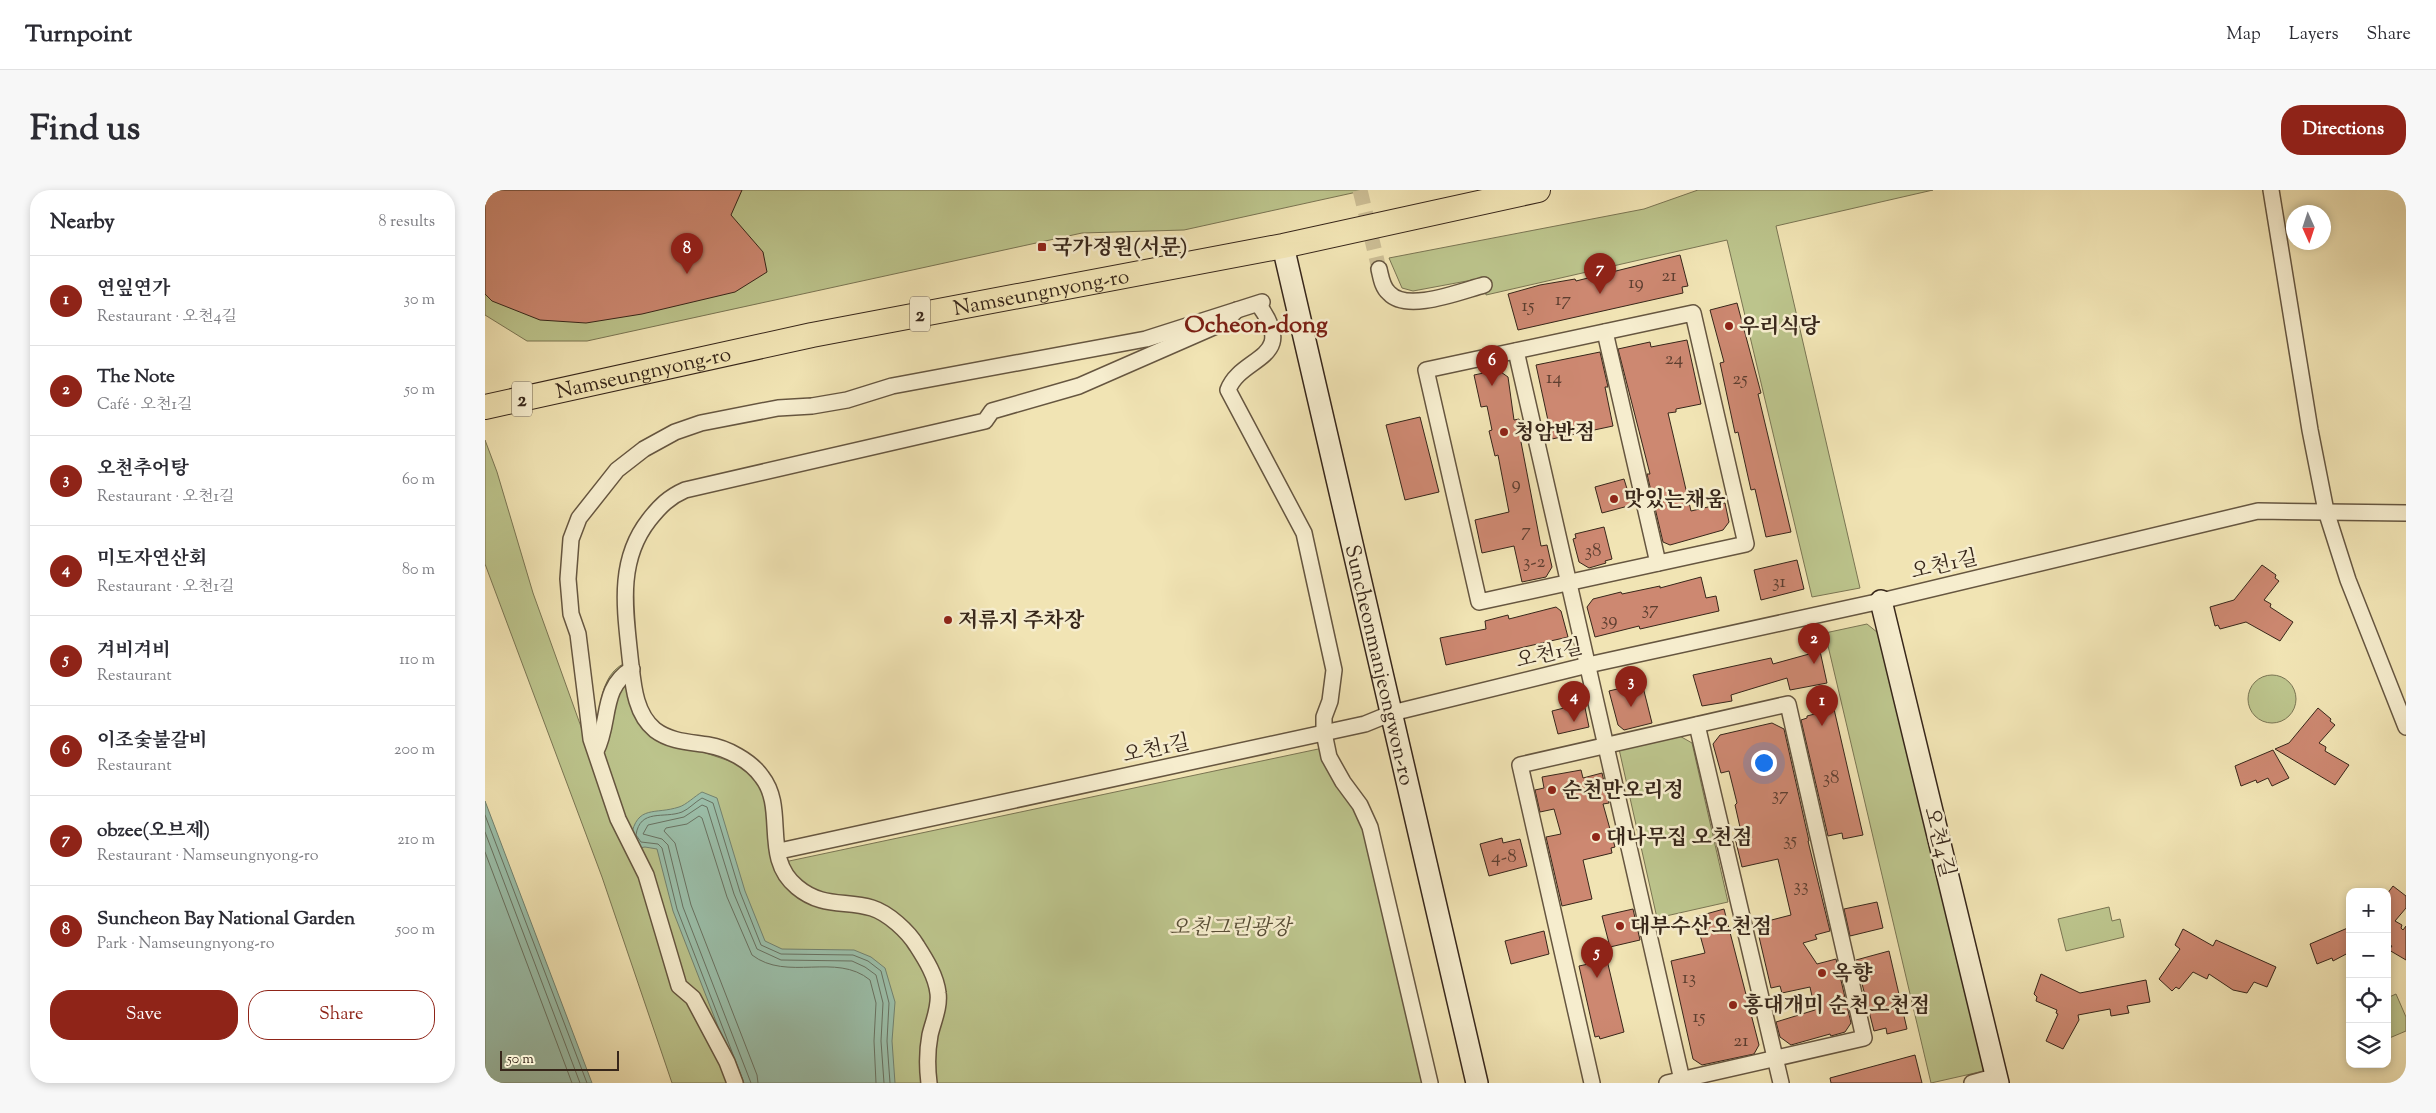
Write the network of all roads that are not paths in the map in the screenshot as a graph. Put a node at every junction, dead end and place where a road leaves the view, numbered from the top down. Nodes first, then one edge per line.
1 (1475, 190) edge
2 (1538, 190) edge
3 (2271, 190) edge
4 (1453, 209) junction
5 (1283, 246) junction
6 (1379, 268) tunnel mouth
7 (1484, 285) dead end
8 (1237, 310) junction
9 (1605, 332) junction
10 (1516, 351) junction
11 (485, 407) edge
12 (2326, 511) junction
13 (2406, 513) edge
14 (1657, 563) junction
15 (1569, 582) junction
16 (1881, 601) junction
17 (1588, 666) junction
18 (632, 669) junction
19 (1392, 713) junction
20 (1697, 725) junction
21 (2406, 727) edge
22 (1324, 733) junction
23 (1606, 745) junction
24 (596, 751) junction
25 (784, 850) dead end
26 (1776, 1058) junction
27 (1998, 1080) edge
28 (1675, 1081) edge
29 (735, 1083) edge
30 (929, 1083) edge
31 (1430, 1083) edge
32 (1477, 1083) edge
33 (1593, 1083) edge
34 (1781, 1083) edge
35 (1972, 1083) edge

1 - 4 street
2 - 4 main road, Namseungnyong-ro / 2
3 - 12 street
4 - 5 main road, Namseungnyong-ro / 2
5 - 11 main road, Namseungnyong-ro / 2
5 - 19 main road, Suncheonmanjeongwon-ro
6 - 7 street
8 - 18 street
8 - 22 street
8 - 24 street
9 - 10 street
9 - 14 street
9 - 14 street
10 - 15 street
10 - 15 street
12 - 13 street, 오천1길
12 - 16 street, 오천1길
12 - 21 street
14 - 15 street
15 - 17 street
16 - 17 street, 오천1길
16 - 27 main road, 오천4길
17 - 19 street, 오천1길
17 - 23 street
18 - 24 street
18 - 30 street
19 - 22 street, 오천1길
19 - 32 main road, Suncheonmanjeongwon-ro
20 - 23 street
20 - 26 street
20 - 26 street
22 - 25 street, 오천1길
22 - 31 street
23 - 28 street
23 - 33 street
24 - 29 street
26 - 28 street
26 - 34 street
27 - 35 street

